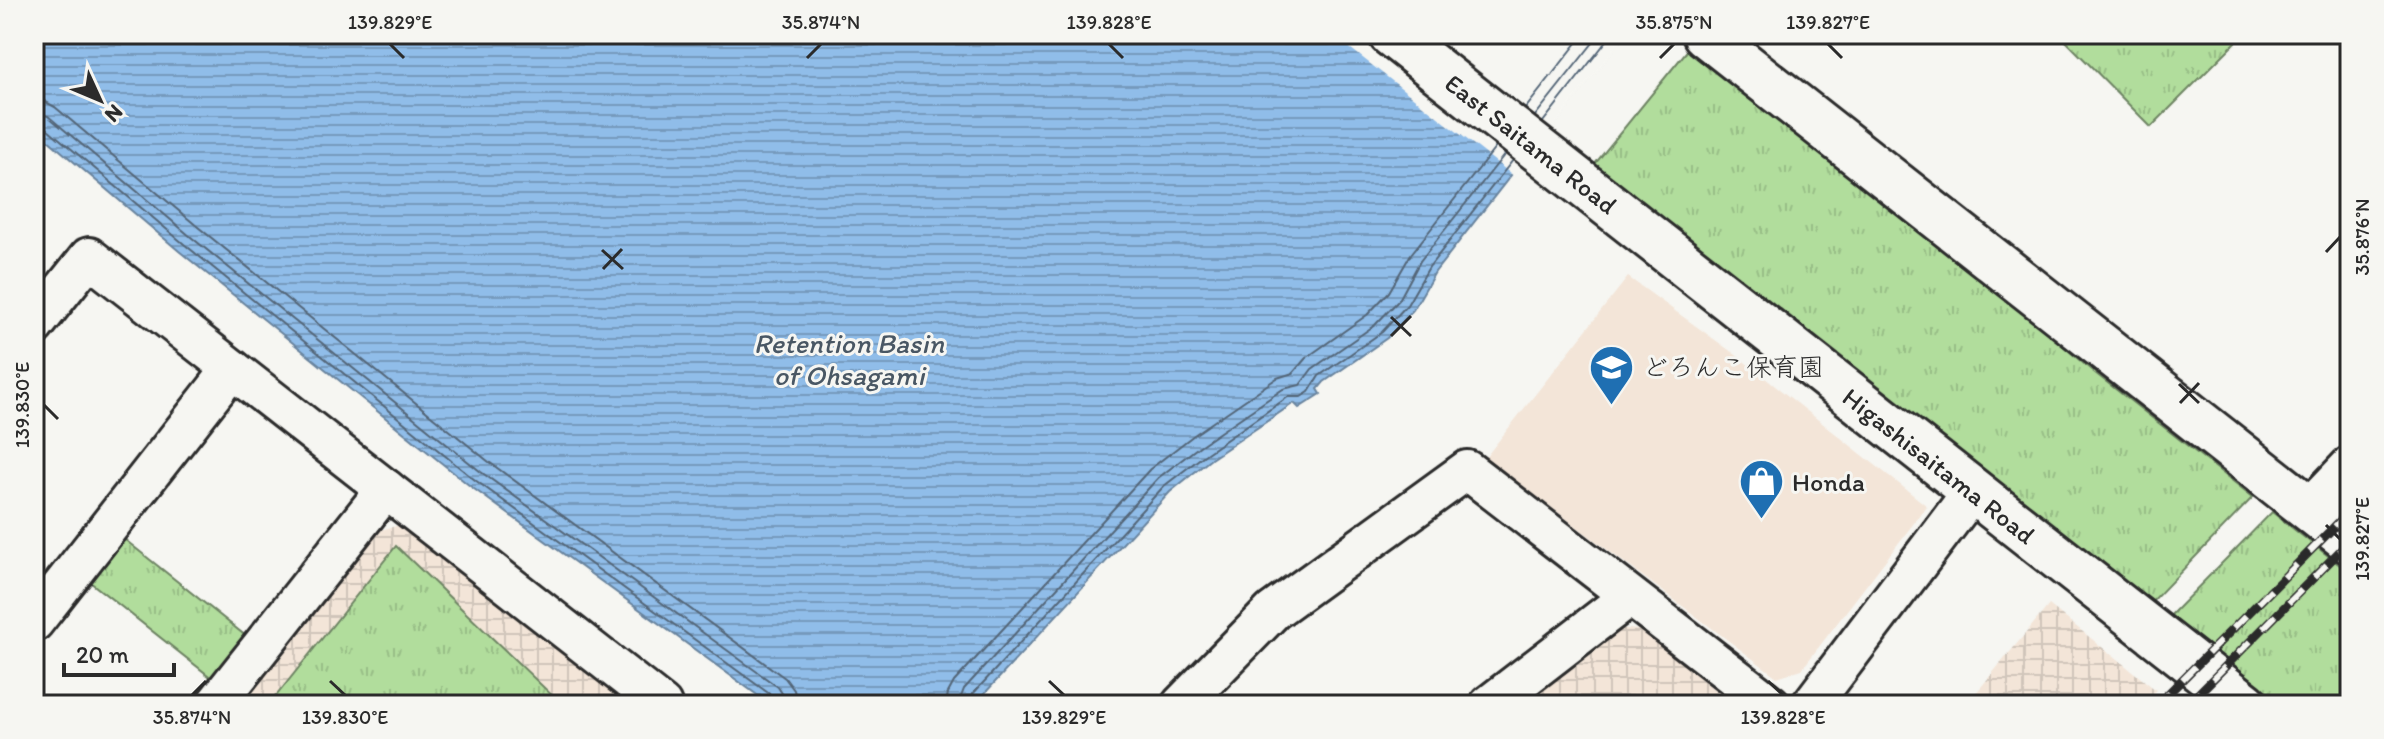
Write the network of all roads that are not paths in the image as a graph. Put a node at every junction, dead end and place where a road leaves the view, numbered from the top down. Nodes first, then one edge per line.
1 (1391, 34) edge
2 (1705, 34) edge
3 (1633, 225) joint
4 (34, 326) edge
5 (232, 369) junction
6 (2350, 466) edge
7 (386, 489) junction
8 (1972, 492) junction
9 (2309, 509) junction
10 (2350, 541) edge
11 (1629, 597) junction
12 (34, 622) edge
13 (215, 705) edge
14 (662, 705) edge
15 (1181, 705) edge
16 (1489, 705) edge
17 (1771, 705) edge
18 (1811, 705) edge
19 (2246, 705) edge

1 - 3 highway, East Saitama Road
2 - 9 highway
3 - 8 highway, Higashisaitama Road
4 - 5 street
5 - 7 street
5 - 12 street
6 - 9 street
7 - 13 street
7 - 14 street
8 - 18 street
8 - 19 highway, Higashisaitama Road
9 - 10 highway
11 - 15 street
11 - 16 street
11 - 17 street

